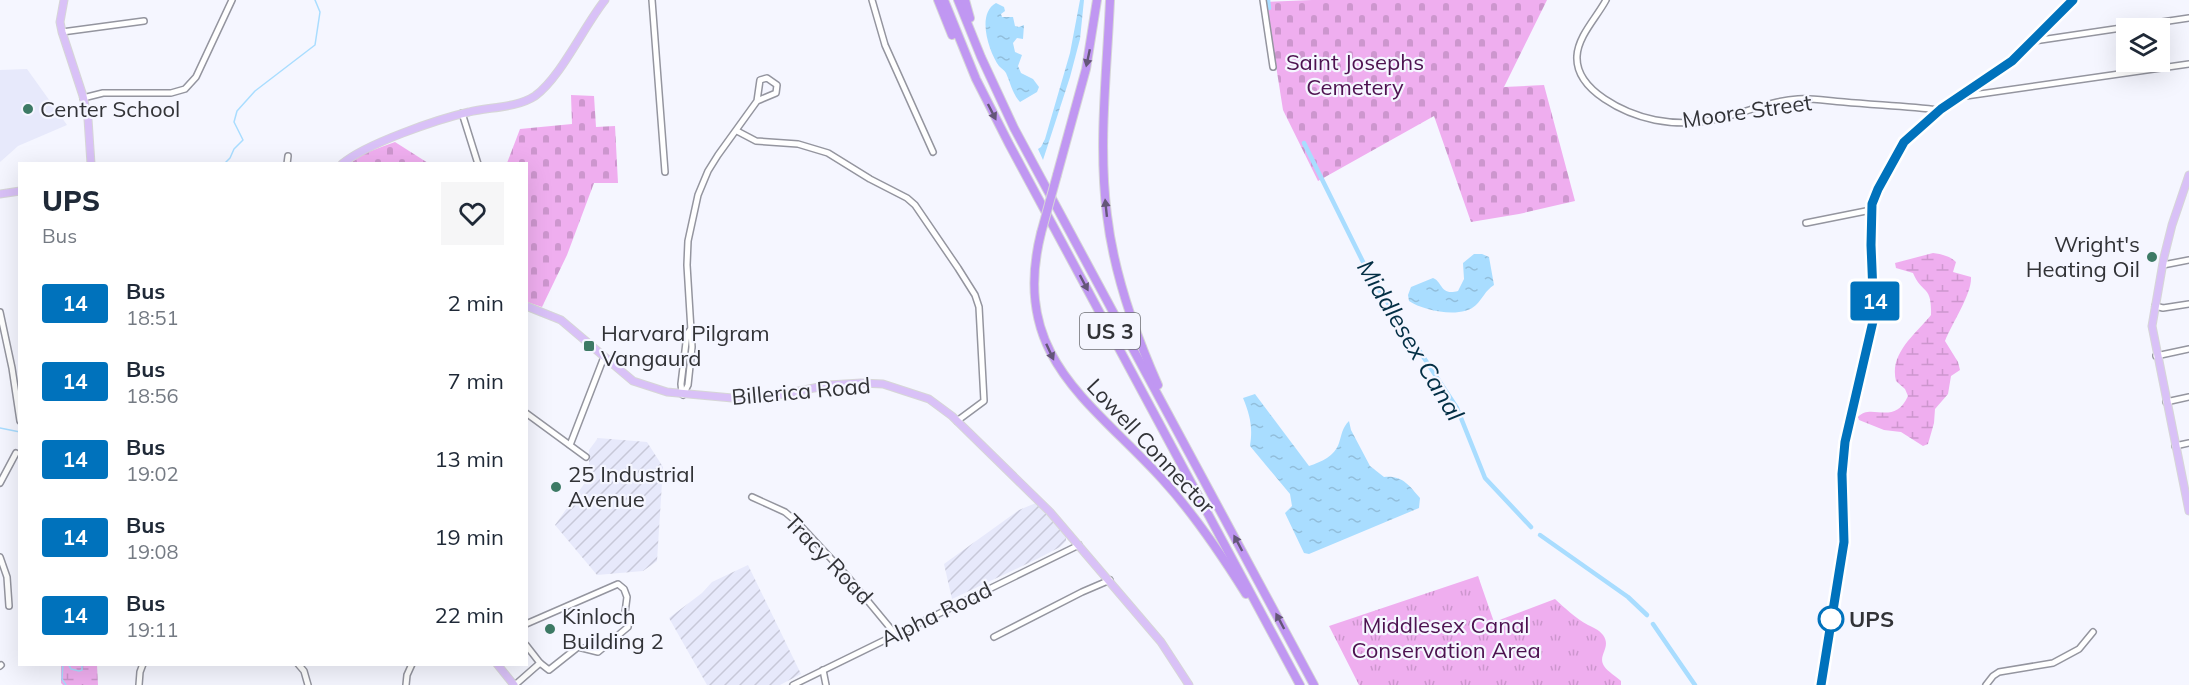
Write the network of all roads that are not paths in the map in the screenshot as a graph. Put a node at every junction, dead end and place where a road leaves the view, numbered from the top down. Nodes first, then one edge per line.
1 (64, 0) edge
2 (232, 0) edge
3 (605, 0) edge
4 (652, 0) edge
5 (872, 0) edge
6 (938, 0) edge
7 (944, 0) edge
8 (958, 0) edge
9 (964, 0) edge
10 (1097, 0) edge
11 (1110, 0) edge
12 (1263, 0) edge
13 (1606, 0) edge
14 (2073, 0) edge
15 (2189, 18) edge
16 (144, 21) dead end
17 (62, 32) junction
18 (2033, 42) junction
19 (981, 57) junction
20 (2189, 64) edge
21 (1273, 67) dead end
22 (1980, 82) junction
23 (983, 92) junction
24 (1982, 94) junction
25 (1958, 97) junction
26 (83, 98) junction
27 (757, 101) junction
28 (1939, 110) junction
29 (462, 113) junction
30 (736, 131) junction
31 (933, 152) dead end
32 (288, 156) dead end
33 (91, 162) edge
34 (287, 162) edge
35 (345, 162) edge
36 (477, 162) edge
37 (665, 172) dead end
38 (2189, 175) edge
39 (18, 191) edge
40 (0, 194) edge
41 (1871, 210) junction
42 (1806, 223) dead end
43 (2189, 260) edge
44 (2163, 265) junction
45 (2189, 304) edge
46 (528, 306) edge
47 (2155, 306) junction
48 (0, 312) edge
49 (3, 336) edge
50 (2189, 349) edge
51 (2156, 356) junction
52 (604, 357) junction
53 (683, 395) junction
54 (2189, 397) edge
55 (2166, 402) junction
56 (18, 411) edge
57 (528, 414) edge
58 (957, 421) junction
59 (1183, 441) junction
60 (2189, 443) edge
61 (570, 445) junction
62 (2175, 446) junction
63 (16, 453) dead end
64 (586, 457) dead end
65 (2, 473) edge
66 (0, 483) edge
67 (752, 497) dead end
68 (2189, 511) edge
69 (1079, 545) junction
70 (0, 557) edge
71 (1110, 580) junction
72 (8, 587) junction
73 (0, 588) edge
74 (9, 606) dead end
75 (528, 623) edge
76 (2093, 632) dead end
77 (896, 634) junction
78 (994, 637) dead end
79 (528, 648) edge
80 (1285, 657) junction
81 (540, 663) junction
82 (142, 666) edge
83 (300, 666) edge
84 (411, 666) edge
85 (499, 666) edge
86 (823, 670) junction
87 (139, 685) edge
88 (308, 685) edge
89 (406, 685) edge
90 (514, 685) edge
91 (793, 685) edge
92 (826, 685) edge
93 (1189, 685) edge
94 (1300, 685) edge
95 (1316, 685) edge
96 (1821, 685) edge
97 (1986, 685) edge

1 - 17 main road
2 - 26 street
3 - 29 main road
4 - 37 street
5 - 31 street
6 - 23 highway
7 - 23 highway, US 3
8 - 19 highway, US 3
9 - 19 highway
10 -> 80 highway, Lowell Connector, bridge
59 -> 11 highway
12 - 21 street
13 - 28 street, Moore Street
14 - 18 street
15 - 18 street
16 - 17 street
17 - 26 main road
18 - 22 street
19 - 59 highway, US 3
20 - 24 street
22 - 24 street
22 - 25 street
23 -> 80 highway, US 3
24 - 25 street
25 - 28 street
26 - 33 main road
27 - 27 street
27 - 30 street
28 - 41 street
29 - 35 main road
29 - 36 street
30 - 53 street
30 - 58 street
32 - 34 street
38 - 44 main road
39 - 40 main road
41 - 42 street
41 - 96 street
43 - 44 street
44 - 47 main road
45 - 47 street
46 - 52 main road, Billerica Road
47 - 51 main road
48 - 49 street
49 - 56 street
50 - 51 street
51 - 55 main road
52 - 53 main road, Billerica Road
52 - 61 street
53 - 58 main road, Billerica Road
54 - 55 street
55 - 62 main road
57 - 61 street
58 - 69 main road, Billerica Road
95 -> 59 highway, US 3
60 - 62 street
61 - 64 street
62 - 68 main road
63 - 65 street
65 - 66 street
67 - 77 street, Tracy Road
69 - 71 main road, Billerica Road
69 - 77 street, Alpha Road
70 - 72 street
71 - 78 street
71 - 93 main road, Billerica Road
72 - 73 street
72 - 74 street
75 - 81 street
76 - 97 street
77 - 86 street, Alpha Road
79 - 81 street
80 - 94 highway, US 3
81 - 90 street
82 - 87 street
83 - 88 street
84 - 89 street
85 - 90 main road
86 - 91 street, Alpha Road
86 - 92 street

